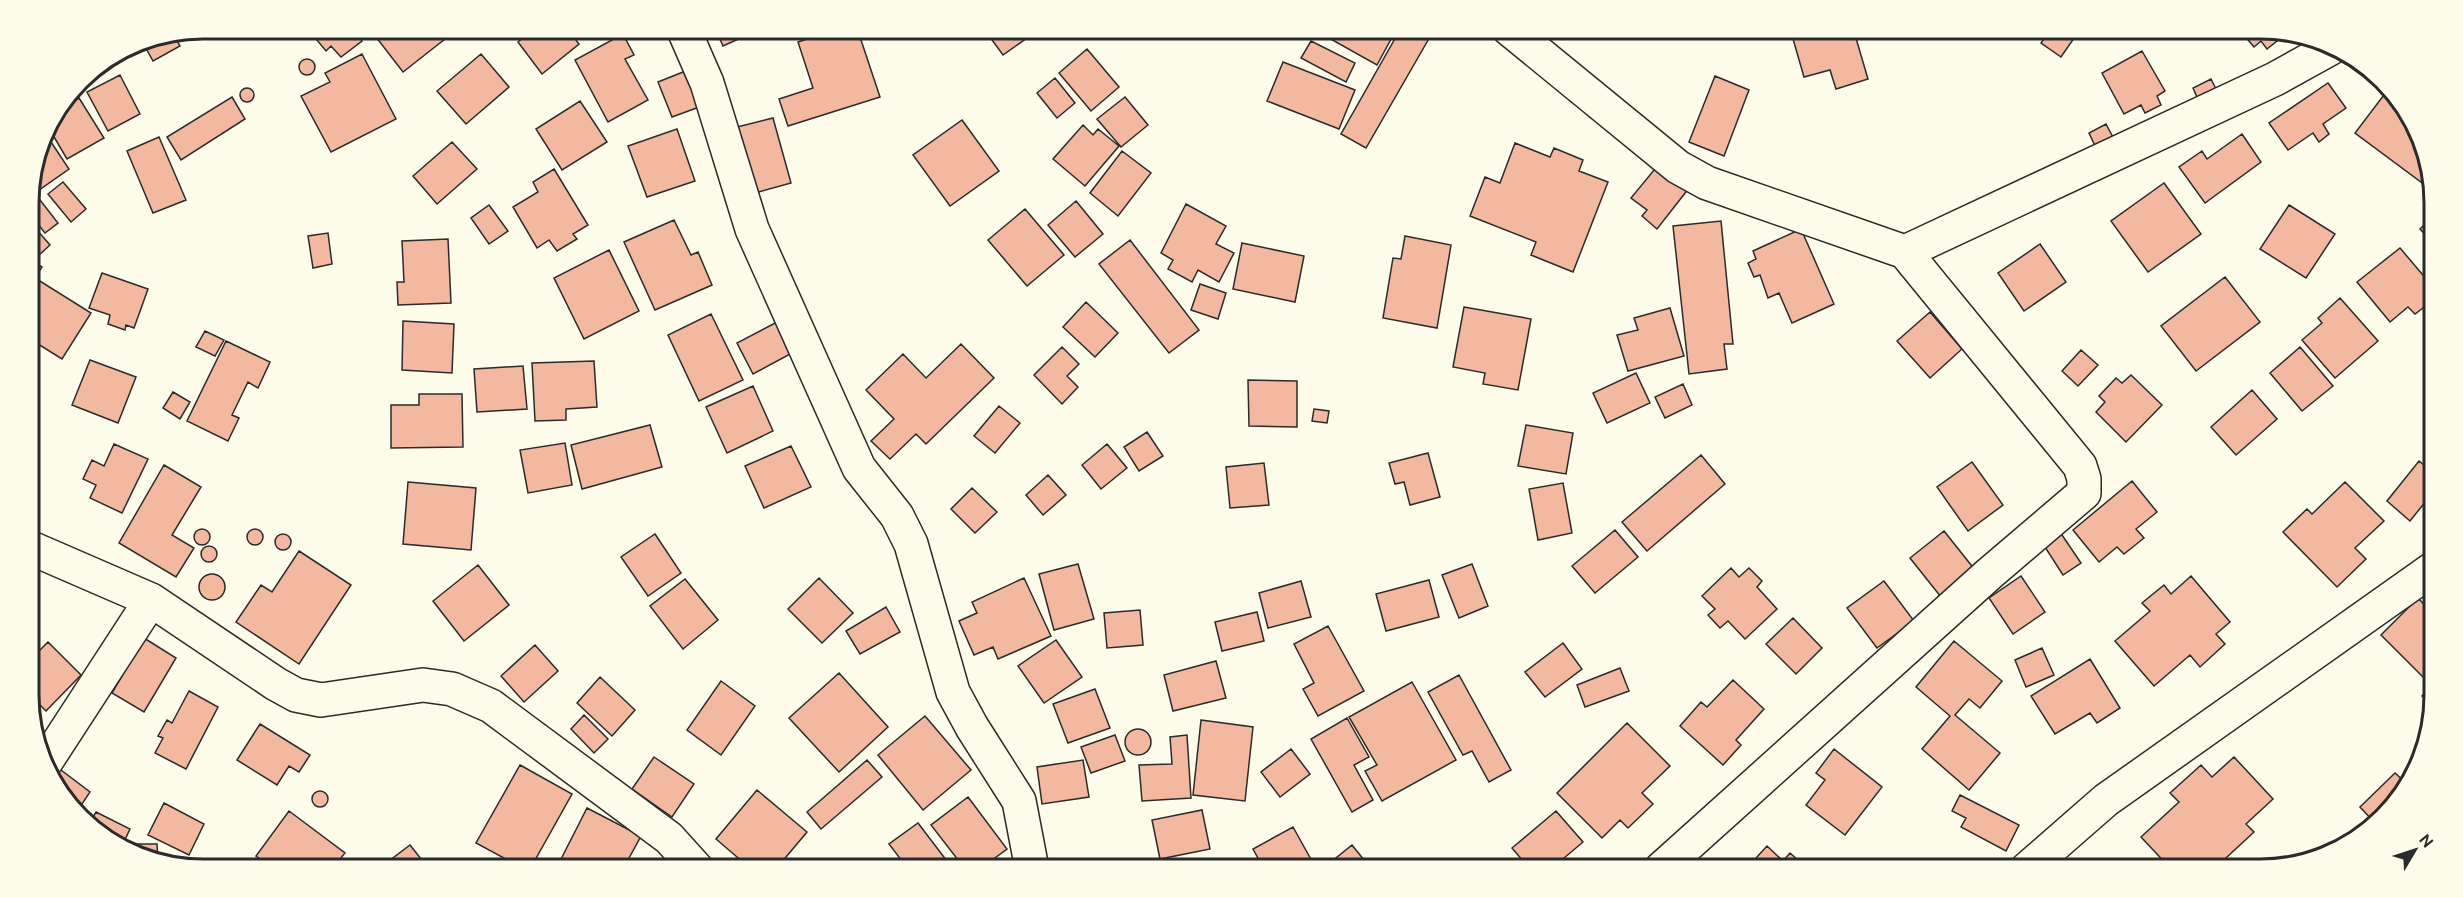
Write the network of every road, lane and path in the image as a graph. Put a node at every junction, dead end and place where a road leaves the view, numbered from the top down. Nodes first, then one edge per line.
1 (688, 39) edge
2 (1521, 39) edge
3 (2323, 52) edge
4 (1905, 252) junction
5 (39, 551) edge
6 (2424, 575) edge
7 (151, 600) junction
8 (50, 754) edge
9 (688, 859) edge
10 (1030, 859) edge
11 (1672, 859) edge
12 (2038, 859) edge

1 - 10 street
2 - 4 street
3 - 4 street
4 - 11 street
5 - 7 street
6 - 12 street
7 - 8 street
7 - 9 street

